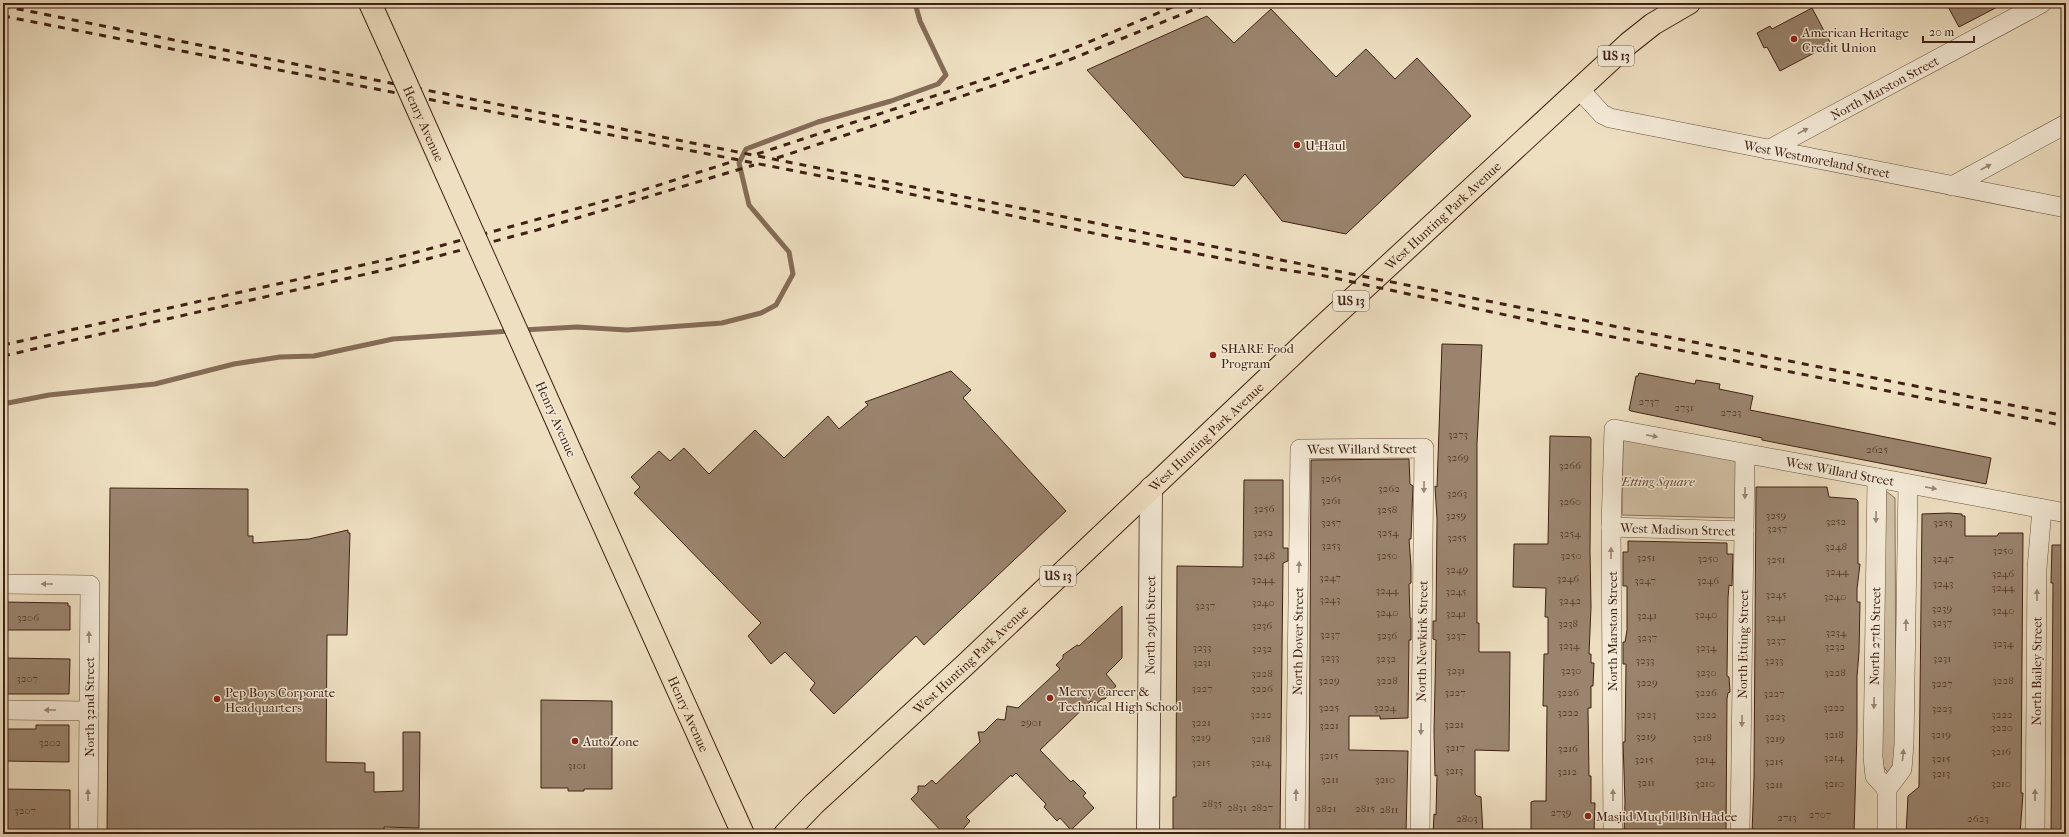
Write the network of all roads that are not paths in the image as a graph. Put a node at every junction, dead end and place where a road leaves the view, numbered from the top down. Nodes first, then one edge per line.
1 (370, 3) edge
2 (1689, 3) edge
3 (2042, 3) edge
4 (1579, 89) junction
5 (2066, 124) edge
6 (1768, 150) junction
7 (1952, 186) junction
8 (2066, 208) edge
9 (1614, 429) joint
10 (1424, 448) joint
11 (1300, 449) joint
12 (1745, 454) junction
13 (1877, 478) junction
14 (1908, 484) junction
15 (1151, 488) junction
16 (2042, 509) junction
17 (2066, 513) edge
18 (1611, 527) junction
19 (1744, 531) junction
20 (3, 584) edge
21 (3, 710) edge
22 (89, 711) junction
23 (1887, 789) junction
24 (88, 834) edge
25 (743, 834) edge
26 (785, 834) edge
27 (1148, 834) edge
28 (1295, 834) edge
29 (1420, 834) edge
30 (1613, 834) edge
31 (1740, 834) edge
32 (1887, 834) edge
33 (2035, 834) edge

1 - 25 main road, Henry Avenue, bridge
2 - 4 main road, West Hunting Park Avenue / US 13
6 -> 3 street, North Marston Street
4 - 6 street, West Westmoreland Street
4 - 15 main road, West Hunting Park Avenue / US 13
7 -> 5 street
6 - 7 street, West Westmoreland Street
7 - 8 street, West Westmoreland Street
9 -> 12 street, West Willard Street
9 - 18 street, North Marston Street
10 - 11 street, West Willard Street
10 -> 29 street, North Newkirk Street
28 -> 11 street, North Dover Street
12 - 13 street, West Willard Street
12 -> 19 street, North Etting Street
13 - 14 street, West Willard Street
13 -> 23 street, North 27th Street
14 -> 16 street, West Willard Street
23 -> 14 street
15 - 26 main road, West Hunting Park Avenue / US 13
15 - 27 street, North 29th Street
16 - 17 street, West Willard Street
33 -> 16 street, North Bailey Street
18 - 19 street, West Madison Street
30 -> 18 street, North Marston Street
19 -> 31 street, North Etting Street
22 -> 20 street, North 32nd Street
22 -> 21 street
24 -> 22 street, North 32nd Street
23 - 32 street

